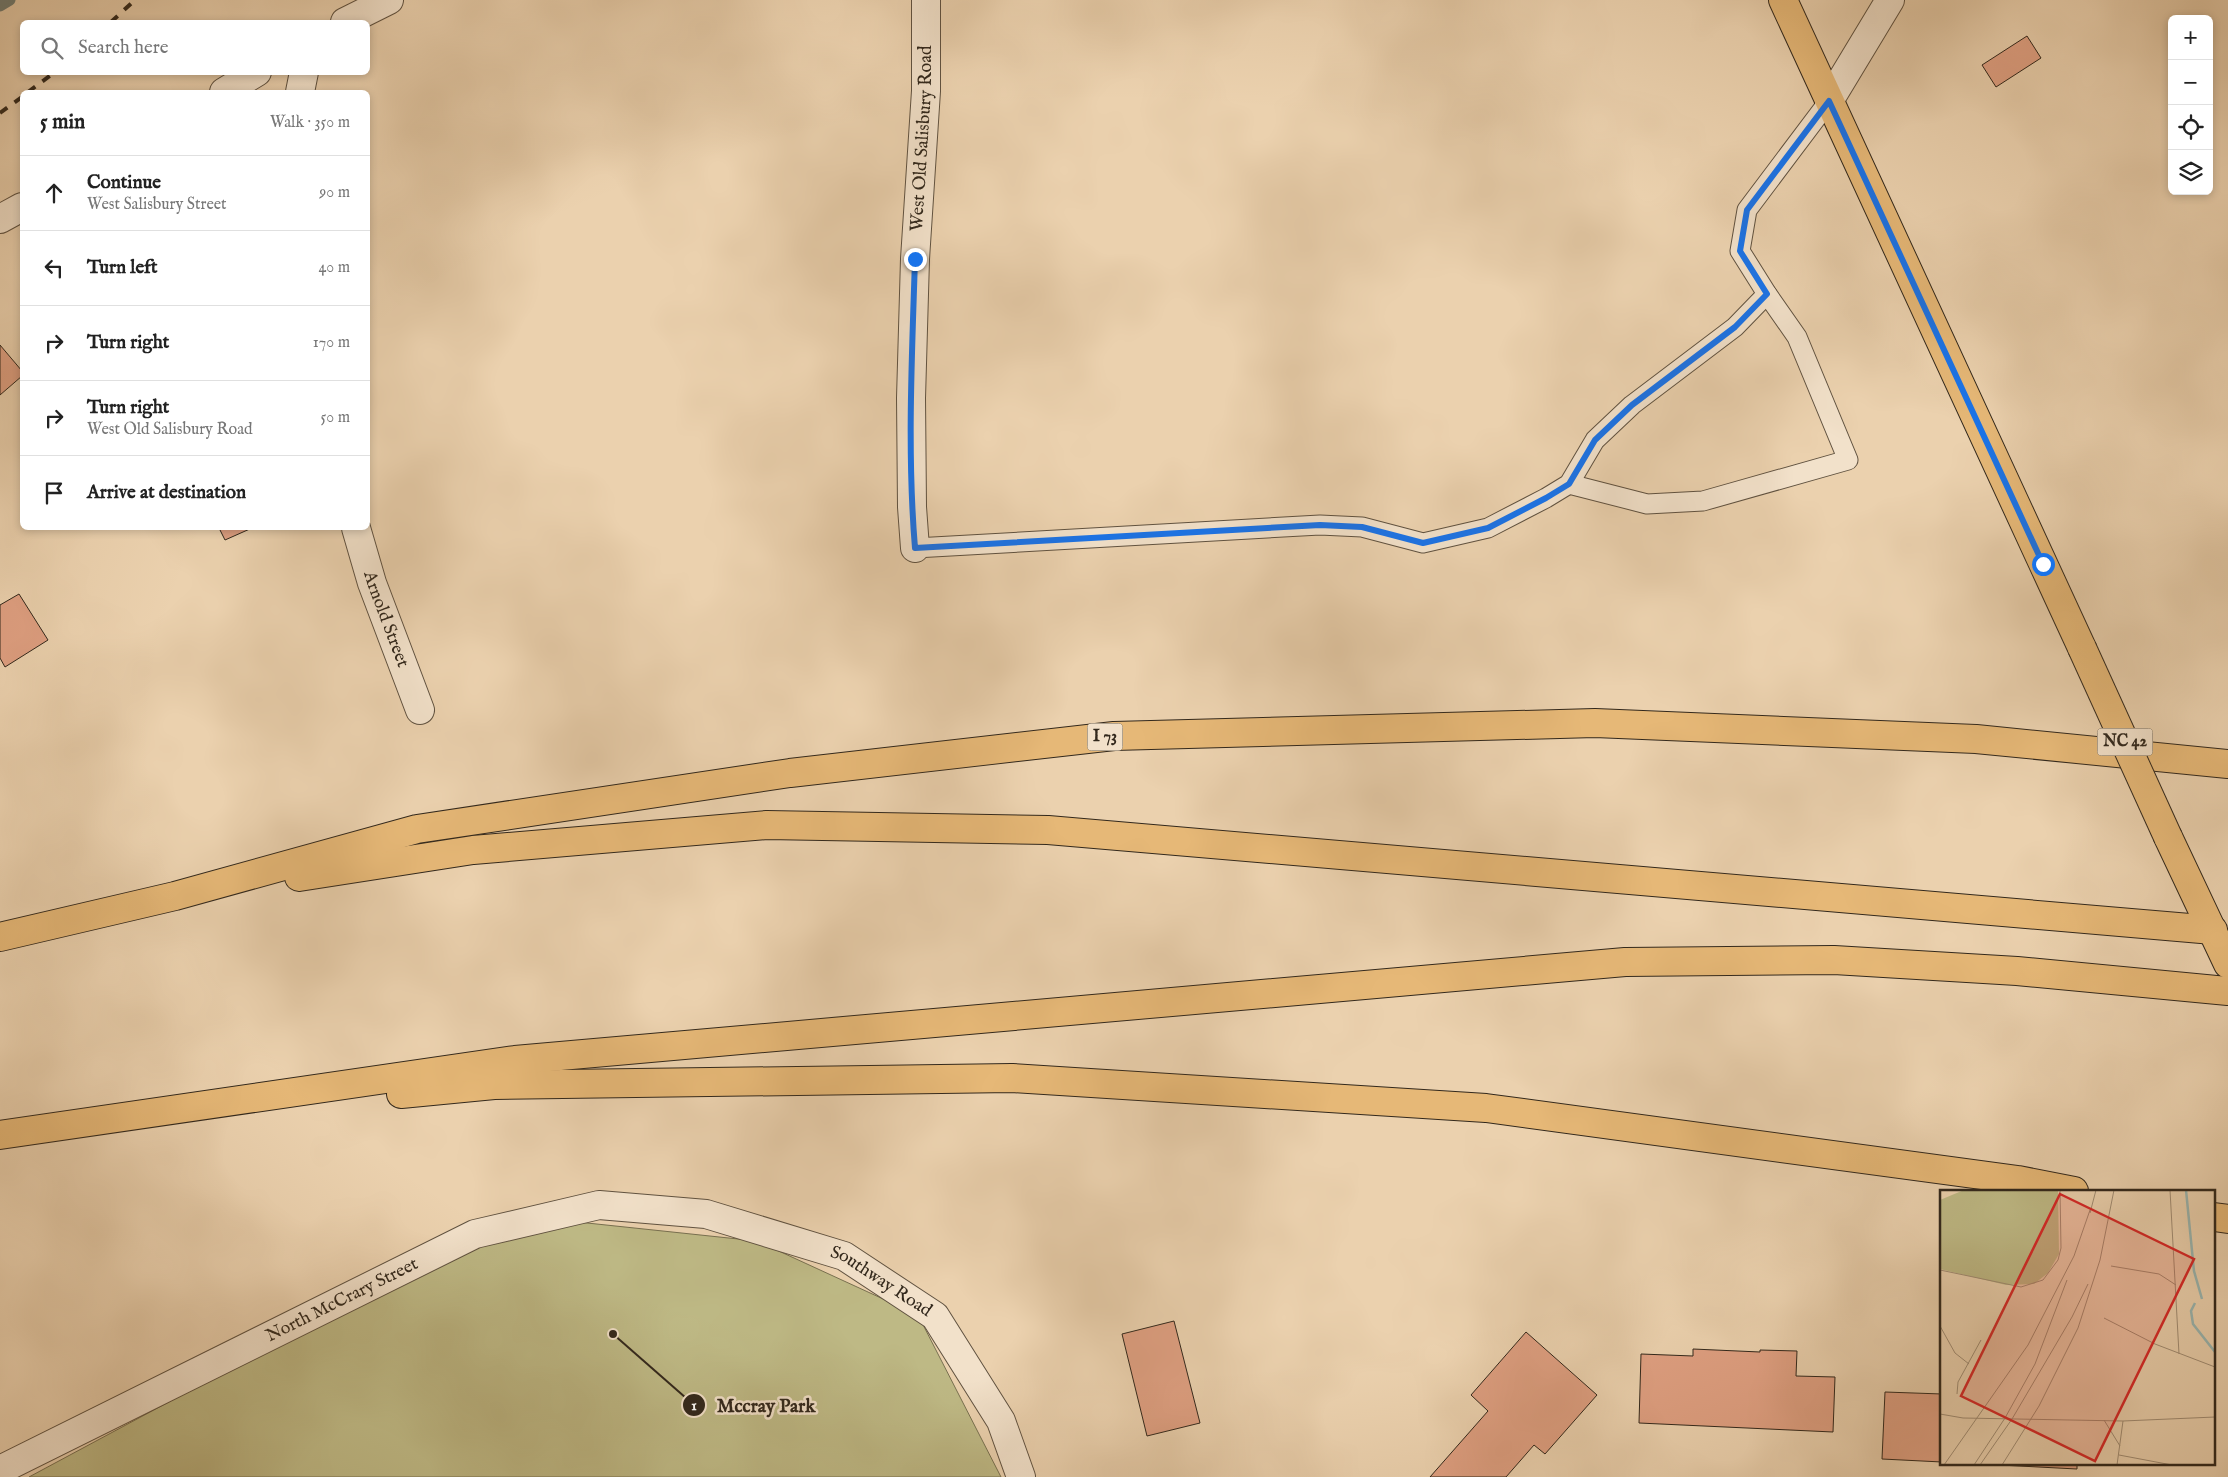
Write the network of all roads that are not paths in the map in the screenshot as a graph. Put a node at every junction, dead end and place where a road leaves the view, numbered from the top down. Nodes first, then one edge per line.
1 (388, 0) edge
2 (926, 0) edge
3 (1782, 0) edge
4 (1890, 0) edge
5 (349, 20) edge
6 (252, 75) edge
7 (303, 75) edge
8 (227, 90) edge
9 (300, 90) edge
10 (1829, 101) junction
11 (20, 208) edge
12 (0, 219) edge
13 (1767, 294) junction
14 (1569, 484) junction
15 (357, 530) edge
16 (915, 548) joint
17 (420, 710) dead end
18 (2228, 764) edge
19 (175, 896) junction
20 (2220, 931) edge
21 (0, 937) edge
22 (2228, 964) edge
23 (2228, 991) edge
24 (7, 1133) edge
25 (2069, 1190) edge
26 (706, 1214) joint
27 (0, 1470) edge
28 (1021, 1477) edge

1 - 5 street
2 - 16 street, West Old Salisbury Road
3 - 10 main road, NC 42
4 - 10 street
6 - 8 street
7 - 9 street
10 - 13 lane
10 - 20 main road, NC 42, bridge
11 - 12 street
13 - 14 lane
13 - 14 lane
14 - 16 lane
15 - 17 street, Arnold Street
18 - 19 main road, I 73
19 - 20 main road
19 - 21 main road, I 73
20 - 22 main road, NC 42
23 - 24 main road
24 - 25 main road
26 - 27 street, North McCrary Street
26 - 28 street, Southway Road

